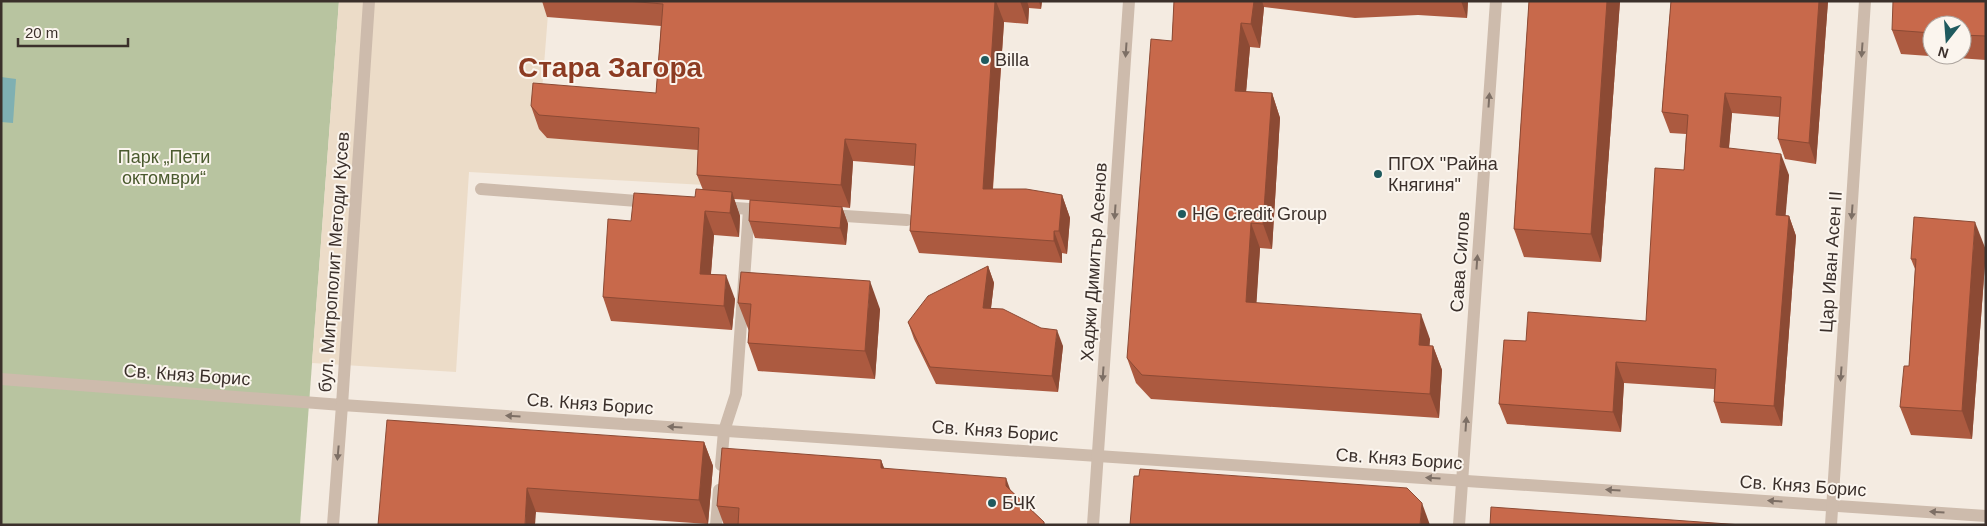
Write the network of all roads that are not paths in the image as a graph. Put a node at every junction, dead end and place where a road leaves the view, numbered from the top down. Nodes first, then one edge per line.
1 (369, 1) edge
2 (1129, 1) edge
3 (1496, 1) edge
4 (1865, 1) edge
5 (481, 189) dead end
6 (660, 202) edge
7 (709, 206) edge
8 (749, 209) junction
9 (778, 211) edge
10 (818, 214) edge
11 (907, 220) dead end
12 (1, 379) edge
13 (342, 405) junction
14 (724, 431) junction
15 (1098, 456) junction
16 (1462, 480) junction
17 (1833, 505) junction
18 (1986, 516) edge
19 (332, 525) edge
20 (716, 525) edge
21 (1093, 525) edge
22 (1459, 525) edge
23 (1831, 525) edge

1 - 13 street, бул. Митрополит Методи Кусев
2 -> 15 street, Хаджи Димитър Асенов
16 -> 3 street, Сава Силов
4 -> 17 street, Цар Иван Асен II
5 - 6 street
7 - 8 street
8 - 9 street
8 - 14 street
10 - 11 street
12 - 13 street, Св. Княз Борис
14 -> 13 street, Св. Княз Борис
13 -> 19 street, бул. Митрополит Методи Кусев
14 - 15 street, Св. Княз Борис
14 - 20 street
16 -> 15 street, Св. Княз Борис
15 - 21 street, Хаджи Димитър Асенов
17 -> 16 street, Св. Княз Борис
16 - 22 street, Сава Силов
18 -> 17 street, Св. Княз Борис
17 - 23 street, Цар Иван Асен II

